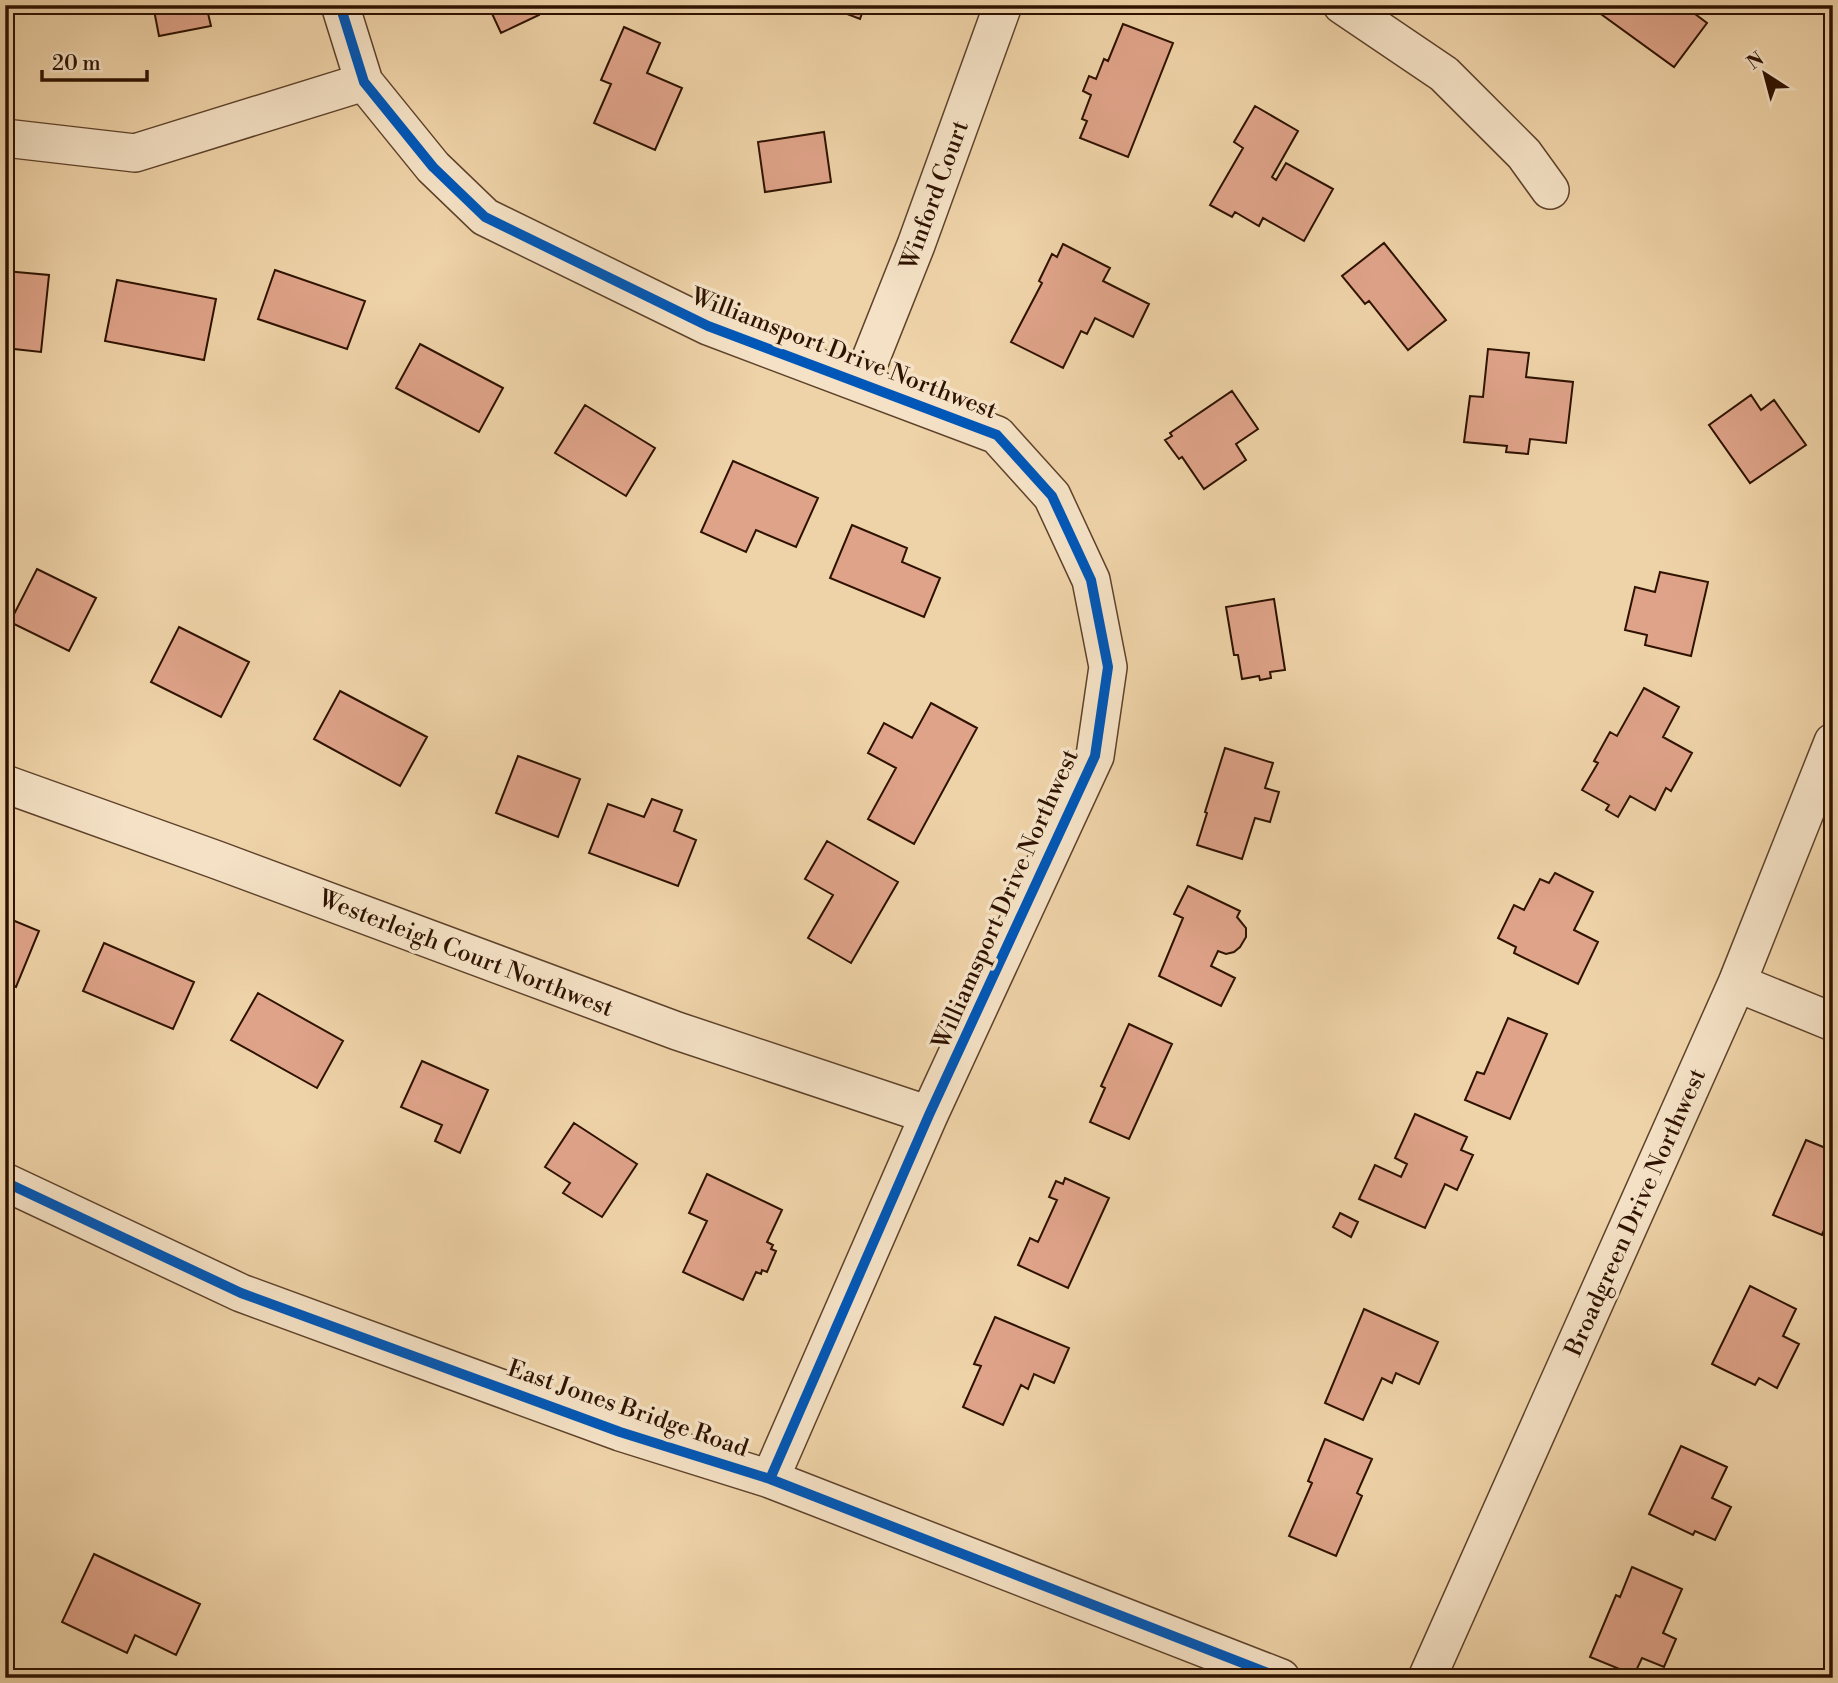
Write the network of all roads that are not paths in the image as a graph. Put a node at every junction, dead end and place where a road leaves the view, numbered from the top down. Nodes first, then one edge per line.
1 (340, 5) edge
2 (1003, 5) edge
3 (1342, 5) edge
4 (364, 82) junction
5 (5, 138) edge
6 (1550, 190) dead end
7 (861, 383) junction
8 (1833, 742) edge
9 (5, 785) edge
10 (1737, 983) junction
11 (1833, 1022) edge
12 (929, 1115) junction
13 (5, 1182) edge
14 (770, 1479) junction
15 (1281, 1678) edge
16 (1427, 1678) edge

1 - 4 street, Williamsport Drive Northwest
2 - 7 street, Winford Court
3 - 6 street
4 - 5 street
4 - 7 street, Williamsport Drive Northwest
7 - 12 street, Williamsport Drive Northwest
8 - 10 street, Broadgreen Drive Northwest
9 - 12 street, Westerleigh Court Northwest
10 - 11 street
10 - 16 street, Broadgreen Drive Northwest
12 - 14 street, Williamsport Drive Northwest
13 - 14 street, East Jones Bridge Road
14 - 15 street, East Jones Bridge Road

